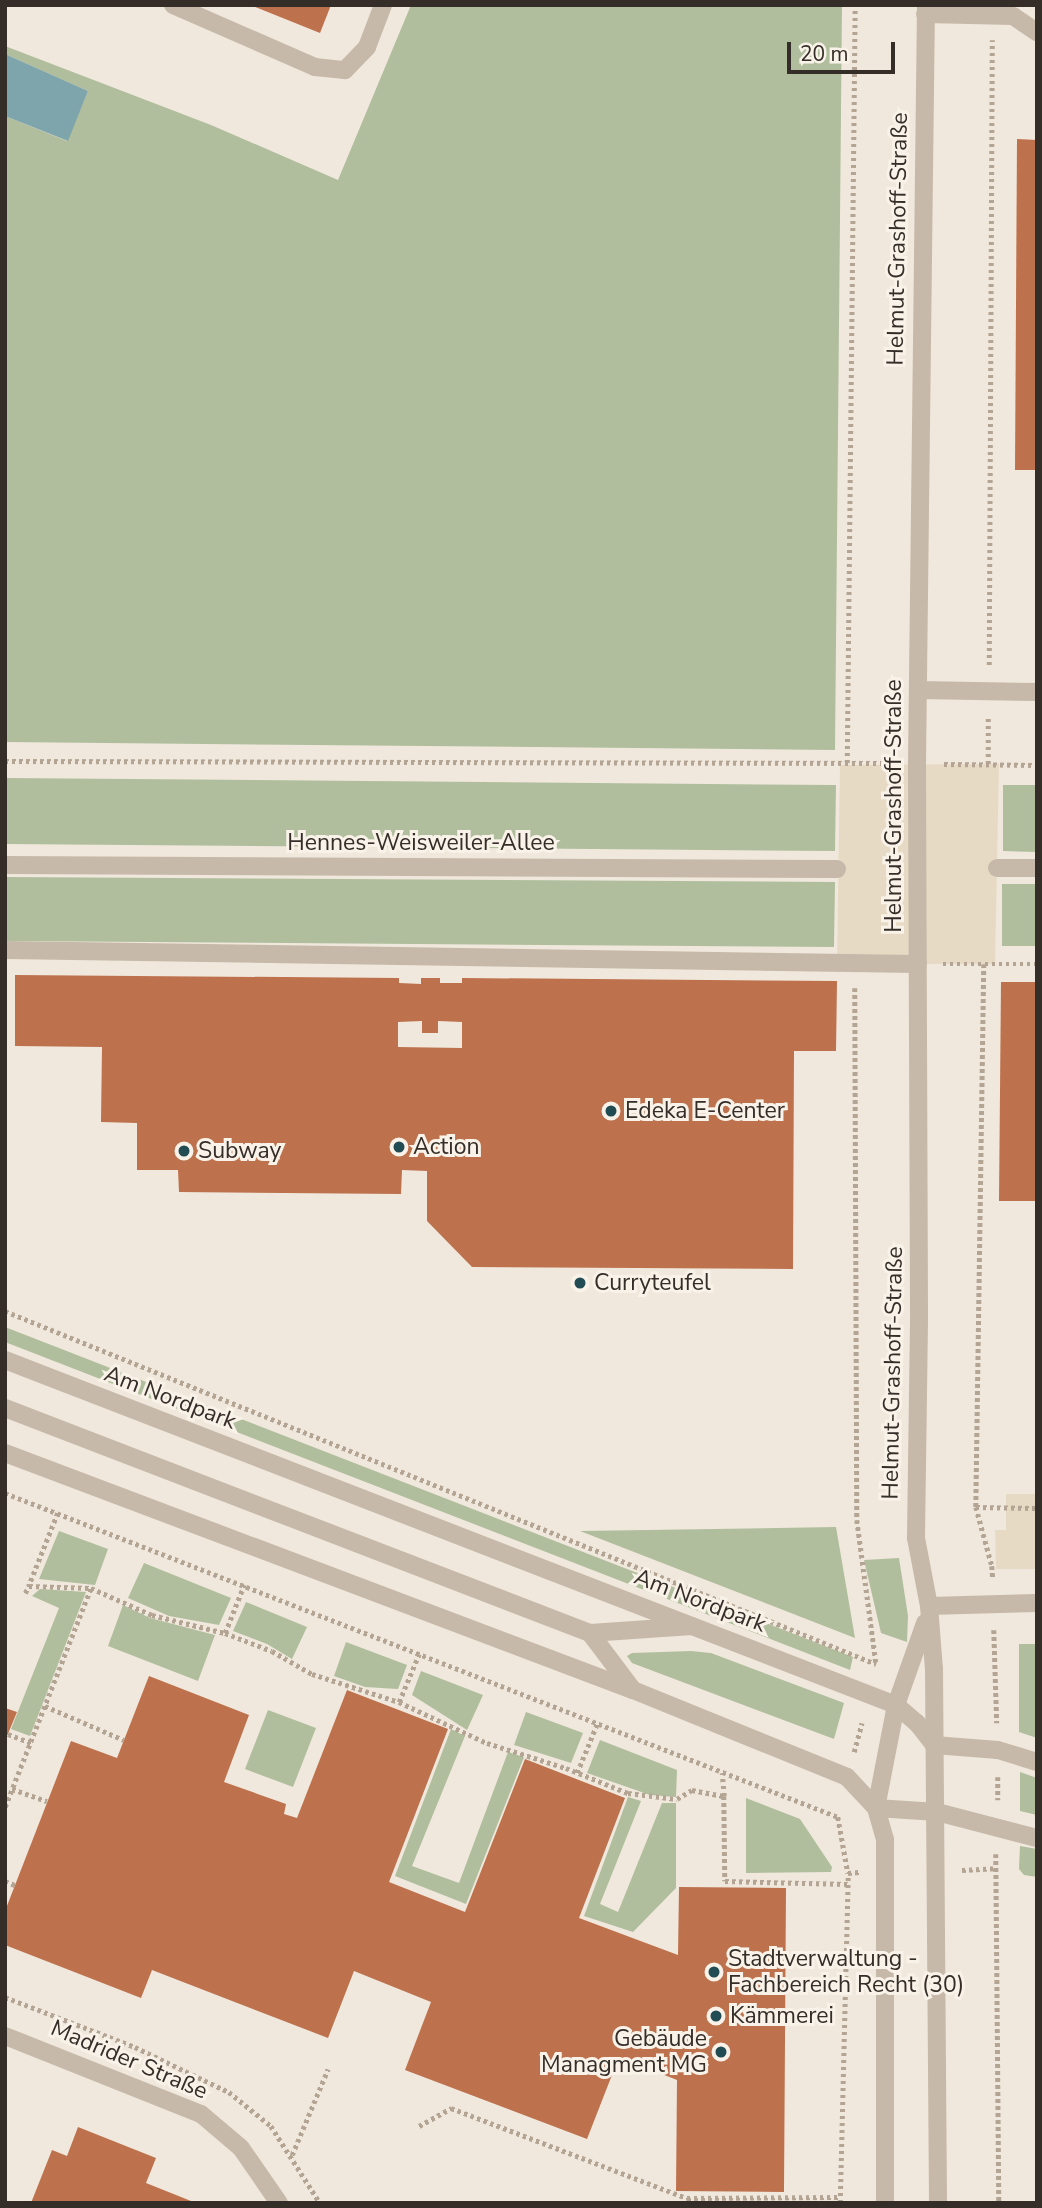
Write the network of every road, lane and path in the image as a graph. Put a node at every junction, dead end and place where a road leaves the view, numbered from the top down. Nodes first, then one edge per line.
1 (173, 5) edge
2 (383, 5) edge
3 (855, 5) edge
4 (925, 10) edge
5 (992, 16) junction
6 (1037, 32) edge
7 (918, 690) junction
8 (988, 691) junction
9 (1037, 691) edge
10 (5, 761) edge
11 (847, 763) junction
12 (917, 764) junction
13 (988, 764) junction
14 (1037, 765) edge
15 (5, 865) edge
16 (997, 868) dead end
17 (1037, 868) edge
18 (837, 869) dead end
19 (5, 950) edge
20 (855, 964) junction
21 (918, 964) junction
22 (984, 964) junction
23 (1037, 964) edge
24 (5, 1311) edge
25 (5, 1360) edge
26 (5, 1408) edge
27 (5, 1453) edge
28 (5, 1493) edge
29 (976, 1507) junction
30 (1037, 1508) edge
31 (58, 1513) junction
32 (244, 1585) junction
33 (29, 1586) junction
34 (91, 1588) junction
35 (25, 1594) dead end
36 (1037, 1603) edge
37 (993, 1604) junction
38 (929, 1606) junction
39 (699, 1626) junction
40 (225, 1633) junction
41 (590, 1633) junction
42 (419, 1654) junction
43 (876, 1664) junction
44 (633, 1690) junction
45 (870, 1694) junction
46 (399, 1702) junction
47 (896, 1705) junction
48 (45, 1706) junction
49 (597, 1724) junction
50 (8, 1734) dead end
51 (124, 1741) dead end
52 (31, 1743) junction
53 (934, 1745) junction
54 (998, 1750) junction
55 (1037, 1762) edge
56 (577, 1773) junction
57 (722, 1773) junction
58 (847, 1777) junction
59 (12, 1789) junction
60 (724, 1796) junction
61 (47, 1801) dead end
62 (5, 1807) edge
63 (876, 1808) junction
64 (937, 1812) junction
65 (838, 1817) junction
66 (999, 1830) junction
67 (1037, 1838) edge
68 (887, 1868) junction
69 (995, 1868) junction
70 (937, 1872) junction
71 (848, 1873) junction
72 (5, 1881) edge
73 (848, 1884) junction
74 (15, 1885) dead end
75 (5, 2036) edge
76 (328, 2069) dead end
77 (419, 2126) dead end
78 (292, 2155) dead end
79 (759, 2200) edge
80 (840, 2200) edge
81 (687, 2201) edge
82 (279, 2203) edge
83 (885, 2203) edge
84 (938, 2203) edge
85 (999, 2203) edge

1 - 2 street
3 - 11 path
4 - 5 street
4 - 7 street, Helmut-Grashoff-Straße
5 - 6 street
5 - 8 path
7 - 8 street
7 - 12 street, Helmut-Grashoff-Straße
8 - 9 street
8 - 13 path
10 - 11 path
11 - 12 path
12 - 13 path
12 - 21 street, Helmut-Grashoff-Straße
13 - 14 path
15 - 18 street, Hennes-Weisweiler-Allee
16 - 17 street
19 - 20 street
20 - 21 street
20 - 43 path
21 - 22 path
21 - 38 street, Helmut-Grashoff-Straße
22 - 23 path
22 - 29 path
24 - 43 path
25 - 39 street, Am Nordpark
26 - 41 street
27 - 44 street
28 - 31 path
29 - 30 path
29 - 37 path
31 - 32 path
31 - 33 path
32 - 40 path
32 - 42 path
33 - 34 path
33 - 35 path
34 - 40 path
34 - 48 path
36 - 37 street
37 - 38 street
37 - 54 path
38 - 47 street, Helmut-Grashoff-Straße
38 - 53 street, Helmut-Grashoff-Straße
39 - 41 street
39 - 45 street, Am Nordpark
40 - 46 path
41 - 44 street
42 - 46 path
42 - 49 path
43 - 45 path
44 - 58 street
45 - 47 street, Am Nordpark
45 - 58 path
46 - 56 path
47 - 53 street, Am Nordpark
47 - 63 street, Helmut-Grashoff-Straße
48 - 51 path
48 - 52 path
49 - 56 path
49 - 57 path
50 - 52 path
52 - 59 path
53 - 54 street
53 - 64 street
54 - 55 street
54 - 66 path
56 - 60 path
57 - 60 path
57 - 65 path
58 - 63 street
58 - 65 path
59 - 61 path
59 - 62 path
60 - 73 path
63 - 64 street
63 - 68 street
64 - 66 street
64 - 70 street
65 - 71 path
66 - 67 street
66 - 69 path
68 - 71 path
68 - 83 street
69 - 70 path
69 - 85 path
70 - 84 street
71 - 73 path
72 - 74 path
73 - 80 path
75 - 82 street, Madrider Straße
76 - 78 path
77 - 81 path
79 - 80 path
79 - 81 path

